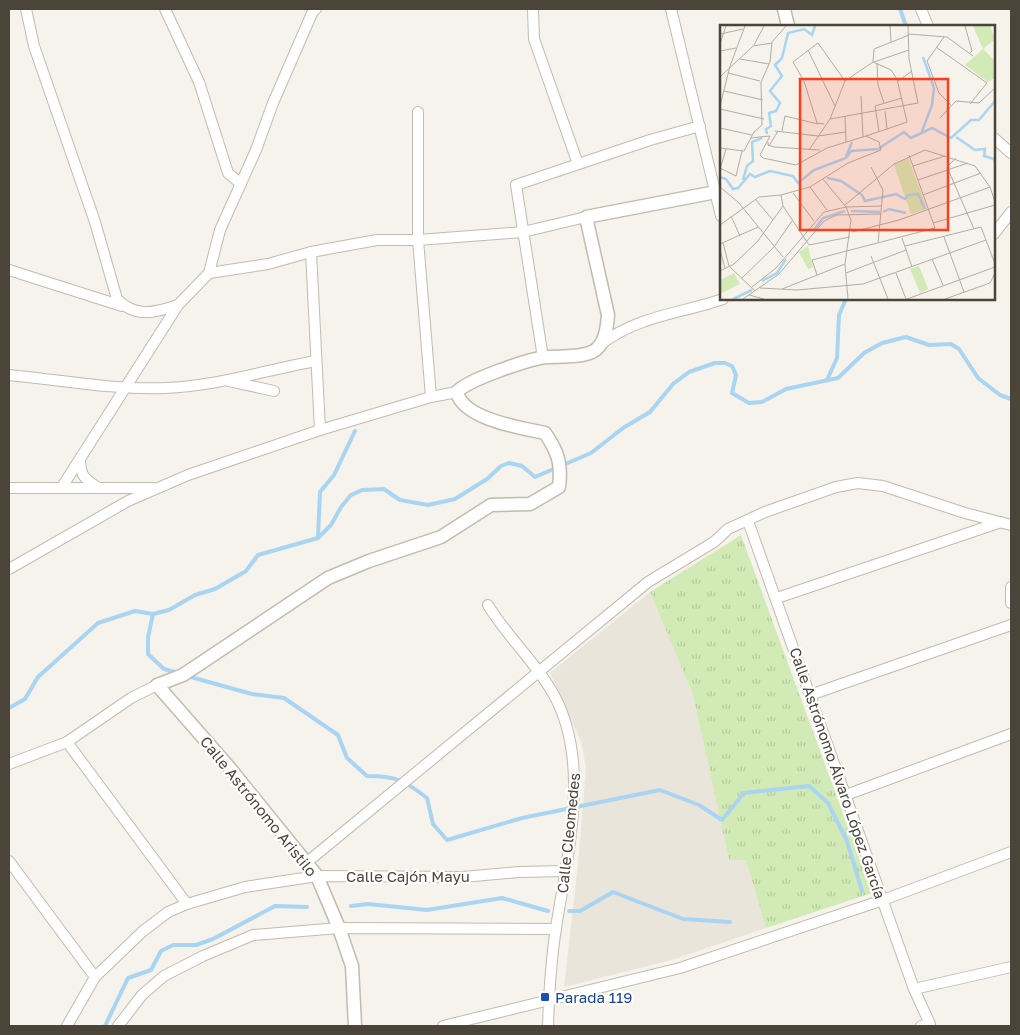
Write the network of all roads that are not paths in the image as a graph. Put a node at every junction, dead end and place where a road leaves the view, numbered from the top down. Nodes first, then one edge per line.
1 (26, 9) edge
2 (165, 9) edge
3 (533, 9) edge
4 (672, 9) edge
5 (784, 9) edge
6 (921, 9) edge
7 (313, 10) edge
8 (788, 25) edge
9 (928, 25) edge
10 (418, 112) dead end
11 (700, 126) junction
12 (995, 139) edge
13 (1011, 153) edge
14 (578, 164) junction
15 (241, 184) junction
16 (718, 191) edge
17 (720, 208) edge
18 (1011, 212) edge
19 (586, 217) junction
20 (524, 232) junction
21 (995, 233) edge
22 (418, 240) junction
23 (311, 252) junction
24 (9, 270) edge
25 (209, 273) junction
26 (720, 300) edge
27 (178, 305) junction
28 (124, 307) junction
29 (600, 345) junction
30 (543, 358) junction
31 (316, 361) junction
32 (9, 375) edge
33 (226, 380) junction
34 (126, 388) junction
35 (274, 391) dead end
36 (457, 392) junction
37 (431, 397) junction
38 (320, 430) junction
39 (80, 461) junction
40 (62, 487) junction
41 (98, 487) junction
42 (9, 488) edge
43 (159, 488) junction
44 (748, 521) junction
45 (1006, 524) edge
46 (9, 569) edge
47 (1011, 587) edge
48 (777, 598) junction
49 (1011, 603) edge
50 (488, 604) dead end
51 (1011, 625) edge
52 (538, 673) junction
53 (156, 685) junction
54 (810, 695) junction
55 (1011, 734) edge
56 (67, 742) junction
57 (9, 764) edge
58 (846, 795) junction
59 (1011, 852) edge
60 (9, 862) edge
61 (306, 863) junction
62 (566, 872) junction
63 (317, 876) junction
64 (883, 900) junction
65 (187, 904) junction
66 (339, 928) junction
67 (556, 929) junction
68 (1011, 967) edge
69 (95, 977) junction
70 (914, 989) junction
71 (549, 1000) junction
72 (926, 1025) edge
73 (67, 1026) edge
74 (118, 1026) edge
75 (355, 1026) edge
76 (443, 1026) edge
77 (548, 1026) edge

1 - 28 street
2 - 15 street
3 - 14 street
4 - 11 street
5 - 8 street
6 - 9 street
7 - 15 street
10 - 22 street
11 - 14 street
11 - 16 street
12 - 13 street
14 - 20 street
15 - 25 street
16 - 17 street
16 - 19 street
18 - 21 street
19 - 20 street
19 - 29 street
20 - 22 street
20 - 30 street
22 - 23 street
22 - 37 street
23 - 25 street
23 - 31 street
24 - 28 street
25 - 27 street
26 - 29 street
27 - 28 street
27 - 34 street
29 - 30 street
30 - 36 street
31 - 33 street
31 - 38 street
32 - 34 street
33 - 34 street
33 - 35 street
34 - 39 street
36 - 37 street
36 - 53 street
37 - 38 street
38 - 43 street
39 - 40 street
39 - 41 street
40 - 41 street
40 - 42 street
41 - 43 street
43 - 46 street
44 - 45 street
44 - 48 street, Calle Astrónomo Álvaro López García
44 - 52 street
45 - 48 street
47 - 49 street
48 - 54 street, Calle Astrónomo Álvaro López García
50 - 52 street, Calle Cleomedes
51 - 54 street
52 - 61 street
52 - 62 street, Calle Cleomedes
53 - 56 street
53 - 61 street, Calle Astrónomo Aristilo
54 - 58 street, Calle Astrónomo Álvaro López García
55 - 58 street
56 - 57 street
56 - 65 street
58 - 64 street, Calle Astrónomo Álvaro López García
59 - 64 street
60 - 69 street
61 - 63 street, Calle Astrónomo Aristilo
62 - 63 street, Calle Cajón Mayu
62 - 67 street, Calle Cleomedes
63 - 65 street, Calle Cajón Mayu
63 - 66 street, Calle Astrónomo Aristilo
64 - 70 street, Calle Astrónomo Álvaro López García
64 - 71 street
65 - 69 street, Calle Cajón Mayu
66 - 67 street
66 - 74 street
66 - 75 street, Calle Astrónomo Aristilo
67 - 71 street, Calle Cleomedes
68 - 70 street
69 - 73 street, Calle Cajón Mayu
70 - 72 street, Calle Astrónomo Álvaro López García
71 - 76 street
71 - 77 street, Calle Cleomedes

